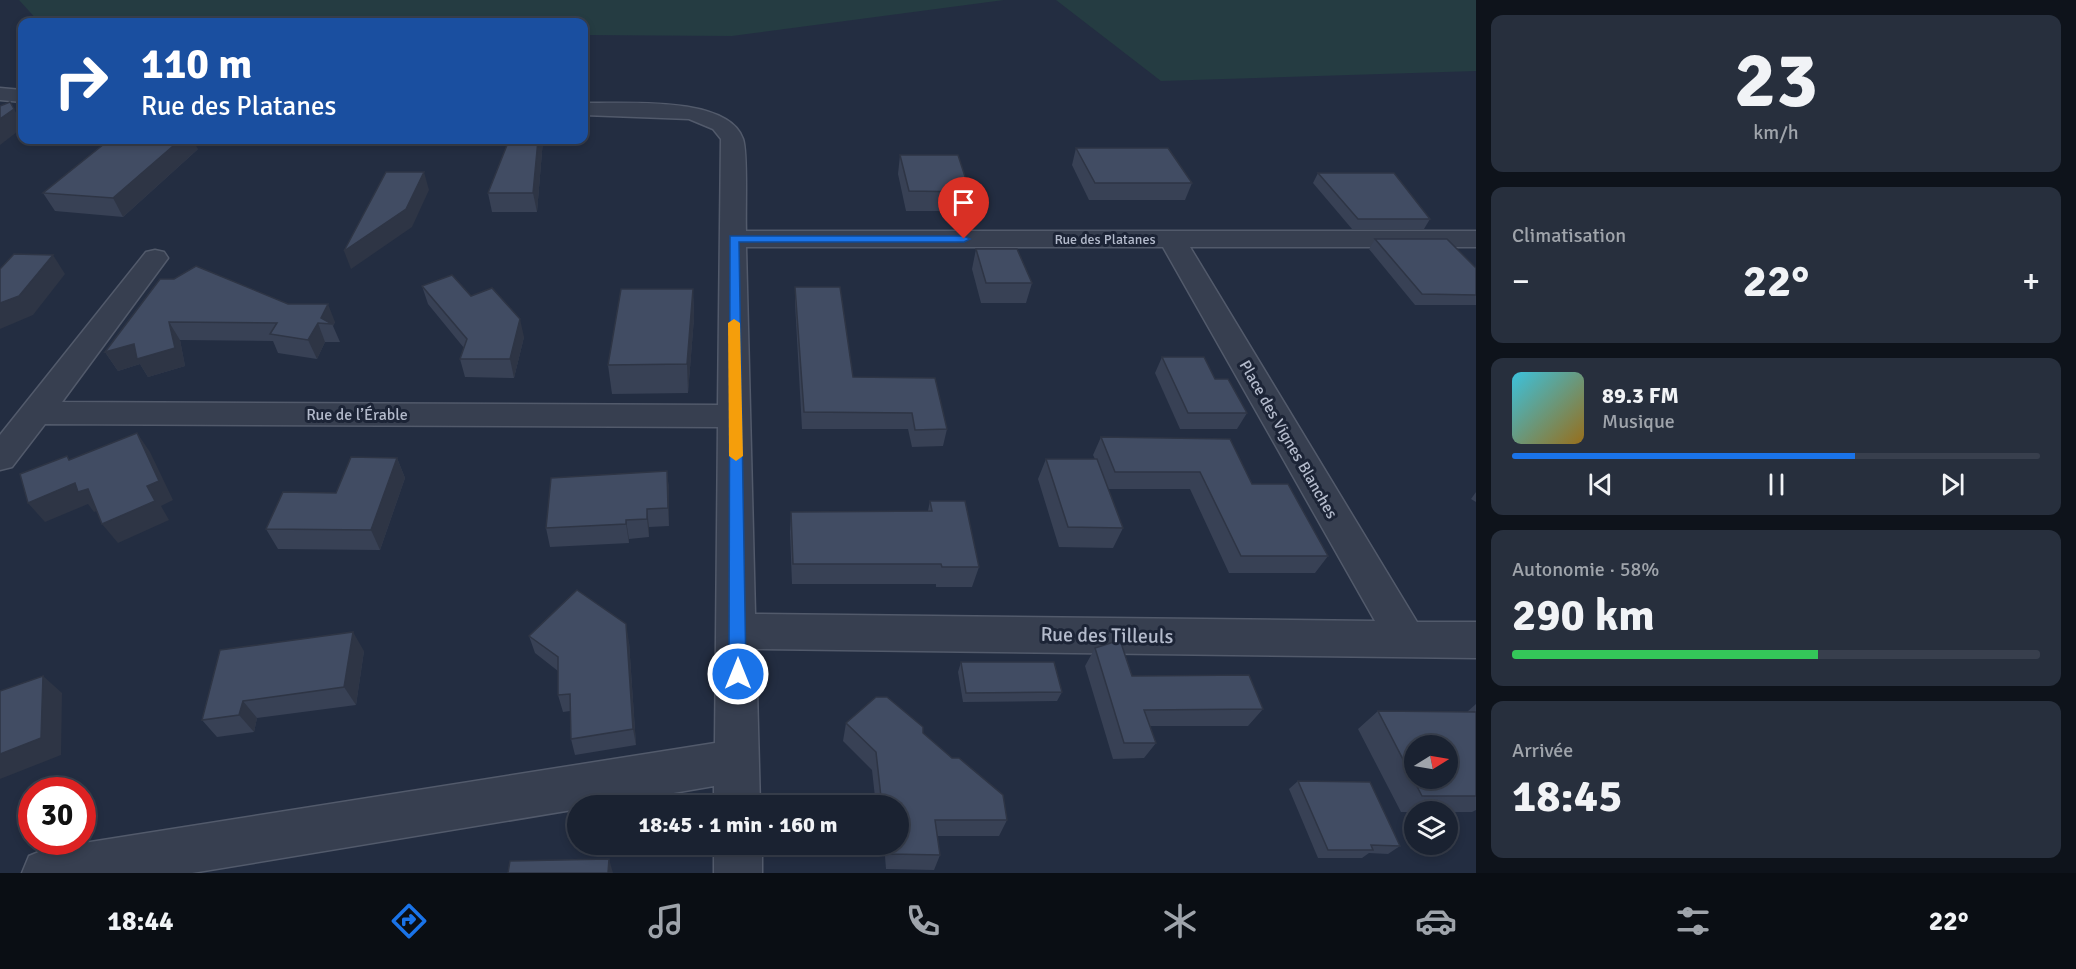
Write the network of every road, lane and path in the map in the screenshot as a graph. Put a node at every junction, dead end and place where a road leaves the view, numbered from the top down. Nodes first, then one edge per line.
1 (0, 94) edge
2 (18, 96) edge
3 (588, 109) edge
4 (733, 239) junction
5 (1172, 239) junction
6 (1476, 239) edge
7 (155, 258) dead end
8 (36, 413) junction
9 (735, 416) junction
10 (0, 458) edge
11 (738, 630) junction
12 (1406, 639) junction
13 (1476, 640) edge
14 (737, 761) junction
15 (737, 795) edge
16 (738, 855) edge
17 (46, 873) edge
18 (738, 873) edge

1 - 2 street
3 - 4 street
4 - 5 street, Rue des Platanes
4 - 9 street
5 - 6 street, Rue des Platanes
5 - 12 street, Place des Vignes Blanches
7 - 8 street
8 - 9 street, Rue de l’Érable
8 - 10 street
9 - 11 street
11 - 12 street, Rue des Tilleuls
11 - 14 street
12 - 13 street, Rue des Tilleuls
14 - 15 street
14 - 17 street
16 - 18 street

